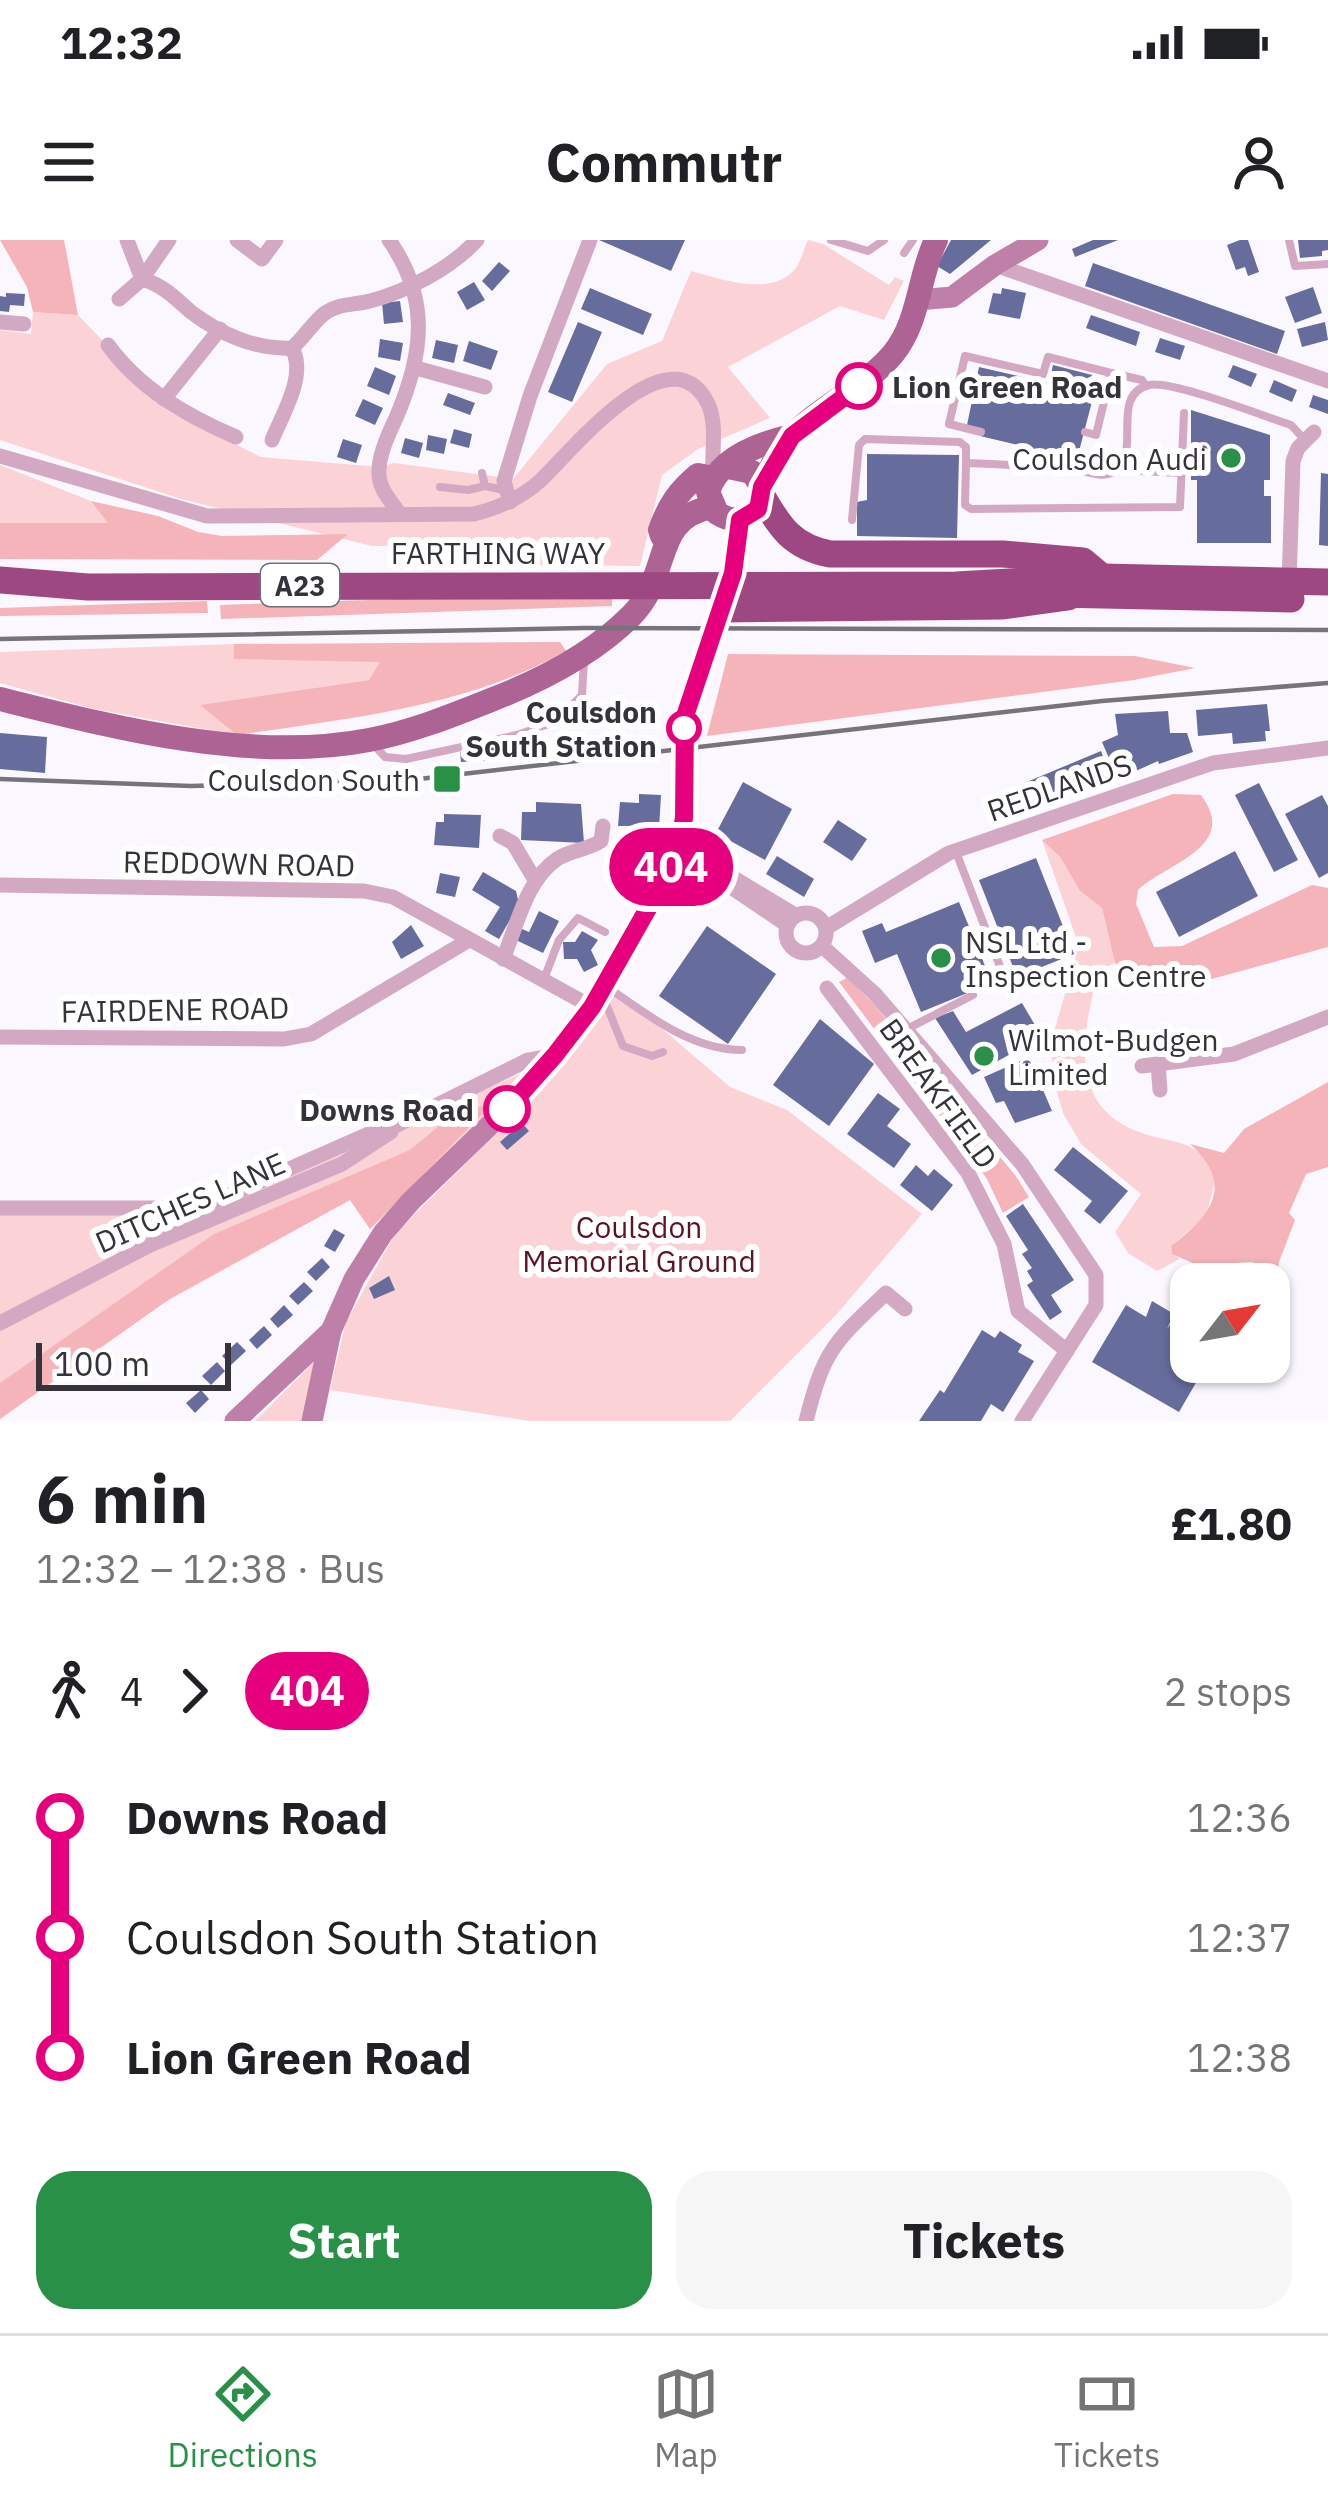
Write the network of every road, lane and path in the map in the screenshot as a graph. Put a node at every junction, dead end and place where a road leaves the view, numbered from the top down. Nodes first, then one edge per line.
1 (127, 240) edge
2 (169, 240) edge
3 (237, 240) edge
4 (277, 240) edge
5 (389, 240) edge
6 (477, 240) edge
7 (590, 240) edge
8 (832, 240) edge
9 (884, 240) edge
10 (913, 240) edge
11 (936, 240) edge
12 (1038, 240) edge
13 (1288, 240) edge
14 (904, 254) dead end
15 (1328, 264) edge
16 (995, 265) junction
17 (142, 279) junction
18 (412, 284) junction
19 (119, 299) dead end
20 (919, 300) junction
21 (0, 322) edge
22 (24, 324) dead end
23 (220, 329) junction
24 (108, 345) dead end
25 (292, 348) junction
26 (416, 368) junction
27 (1111, 373) junction
28 (1328, 381) edge
29 (1146, 386) junction
30 (485, 387) dead end
31 (164, 398) junction
32 (955, 399) junction
33 (971, 404) dead end
34 (1184, 413) dead end
35 (712, 430) junction
36 (981, 432) dead end
37 (1085, 432) dead end
38 (1315, 434) edge
39 (792, 436) junction
40 (236, 437) dead end
41 (272, 440) dead end
42 (0, 456) edge
43 (966, 463) junction
44 (1116, 470) junction
45 (482, 473) dead end
46 (1182, 473) junction
47 (742, 476) junction
48 (485, 486) junction
49 (440, 487) dead end
50 (507, 497) junction
51 (712, 507) junction
52 (399, 513) junction
53 (740, 520) junction
54 (852, 520) dead end
55 (665, 544) junction
56 (1102, 577) junction
57 (0, 580) edge
58 (1328, 582) edge
59 (997, 584) junction
60 (1289, 590) junction
61 (1069, 597) junction
62 (1328, 599) edge
63 (722, 609) junction
64 (584, 658) junction
65 (0, 699) edge
66 (372, 744) junction
67 (1328, 748) edge
68 (603, 826) dead end
69 (500, 836) dead end
70 (956, 851) junction
71 (678, 852) junction
72 (535, 880) junction
73 (0, 885) edge
74 (791, 920) junction
75 (605, 932) dead end
76 (824, 937) junction
77 (469, 940) junction
78 (503, 959) junction
79 (1001, 969) dead end
80 (543, 980) junction
81 (827, 988) dead end
82 (599, 995) junction
83 (973, 995) dead end
84 (1328, 1017) edge
85 (905, 1030) junction
86 (0, 1037) edge
87 (742, 1050) dead end
88 (662, 1052) dead end
89 (555, 1055) junction
90 (1160, 1090) dead end
91 (224, 1206) junction
92 (0, 1208) edge
93 (904, 1309) dead end
94 (0, 1323) edge
95 (332, 1331) junction
96 (1067, 1351) junction
97 (235, 1421) edge
98 (312, 1421) edge
99 (806, 1421) edge
100 (1022, 1421) edge

1 - 17 street
2 - 17 street
3 - 4 street
5 - 18 street
6 - 18 street
7 - 50 street
8 - 9 lane
10 - 14 lane
11 - 20 main road
12 - 16 main road
13 - 15 lane
16 - 20 main road
16 - 28 street
17 - 19 street
17 - 23 street
18 - 25 street
18 - 26 street
20 - 39 main road
21 - 22 street
23 - 25 street
23 - 31 street
24 - 31 street
25 - 41 street
26 - 30 street
26 - 52 street
27 - 29 lane
27 - 32 lane
27 - 37 lane
29 - 38 lane
29 - 44 lane
31 - 40 street
32 - 33 lane
32 - 36 lane
34 - 46 lane
35 - 47 street
35 - 47 street
35 - 50 street
38 - 60 street
39 - 47 main road
39 - 47 main road
42 - 52 street
43 - 44 lane
43 - 46 lane
43 - 54 lane
44 - 46 lane
45 - 48 lane
47 - 51 main road
47 - 53 main road
47 - 55 main road
47 - 56 highway, A23
48 - 49 lane
48 - 50 lane
50 - 52 street
51 - 53 main road
51 - 55 main road
53 - 63 main road
55 - 64 main road
56 - 59 highway, FARTHING WAY / A23
56 - 60 highway, FARTHING WAY / A23
57 - 59 highway, FARTHING WAY / A23
58 - 60 highway, FARTHING WAY / A23
59 - 61 highway, FARTHING WAY / A23
60 - 61 highway, FARTHING WAY / A23
60 - 62 highway, FARTHING WAY / A23
61 - 63 highway, A23
63 - 71 main road
64 - 66 main road
64 - 66 lane
65 - 66 main road
67 - 70 street, REDLANDS
68 - 72 street
69 - 72 street
70 - 76 street, REDLANDS
70 - 79 lane
71 - 74 street
71 - 82 main road
72 - 78 street
73 - 77 street, REDDOWN ROAD
74 - 76 street
74 - 76 street
75 - 80 lane
76 - 85 street
77 - 78 street, REDDOWN ROAD
77 - 86 street, FAIRDENE ROAD
78 - 80 street, REDDOWN ROAD
80 - 82 street, REDDOWN ROAD
81 - 96 street, BREAKFIELD
82 - 87 lane
82 - 88 lane
82 - 89 main road
83 - 85 lane
84 - 90 street
85 - 96 street
89 - 91 street, DITCHES LANE
89 - 95 main road
91 - 92 street
91 - 94 street, DITCHES LANE
93 - 99 street
95 - 97 main road
95 - 98 main road
96 - 100 street

